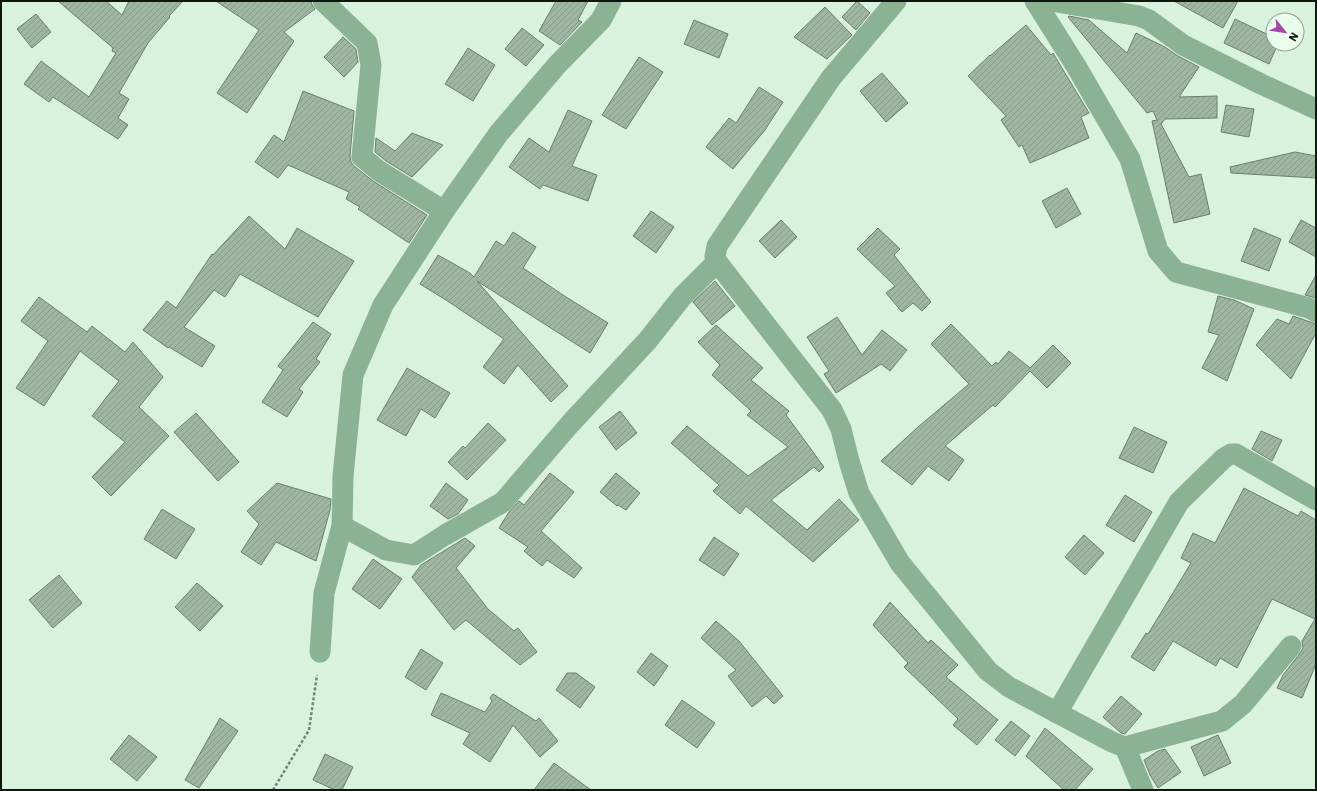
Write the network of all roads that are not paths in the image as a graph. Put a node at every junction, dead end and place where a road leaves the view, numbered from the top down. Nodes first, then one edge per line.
1 (323, 1) edge
2 (611, 1) edge
3 (896, 1) edge
4 (1035, 1) edge
5 (1051, 1) edge
6 (1316, 109) edge
7 (444, 211) junction
8 (717, 262) junction
9 (1316, 312) edge
10 (1316, 500) edge
11 (342, 526) junction
12 (1291, 646) dead end
13 (320, 652) road end
14 (1057, 713) junction
15 (1125, 747) junction
16 (1143, 790) edge

1 - 7 street
2 - 7 street
3 - 8 street
4 - 9 street
5 - 6 street
7 - 11 street
8 - 11 street
8 - 14 street
10 - 14 street
11 - 13 street
12 - 15 street
14 - 15 street
15 - 16 street

